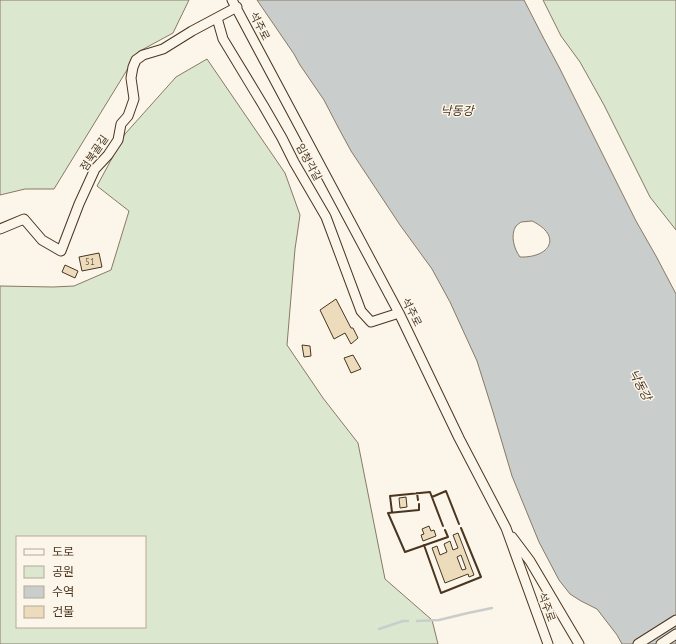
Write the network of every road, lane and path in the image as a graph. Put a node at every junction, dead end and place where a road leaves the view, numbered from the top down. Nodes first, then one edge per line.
1 (235, 4) edge
2 (217, 18) junction
3 (0, 229) edge
4 (399, 314) junction
5 (506, 528) junction
6 (676, 620) edge
7 (676, 634) edge
8 (548, 644) edge
9 (579, 644) edge
10 (638, 644) edge
11 (661, 644) edge

1 - 2 street, 점북골길
1 - 4 street, 석주로
2 - 3 street, 점북골길
2 - 4 street, 임청각길
4 - 5 street, 석주로
5 - 8 street, 석주로
5 - 9 street
6 - 10 street
7 - 11 street

